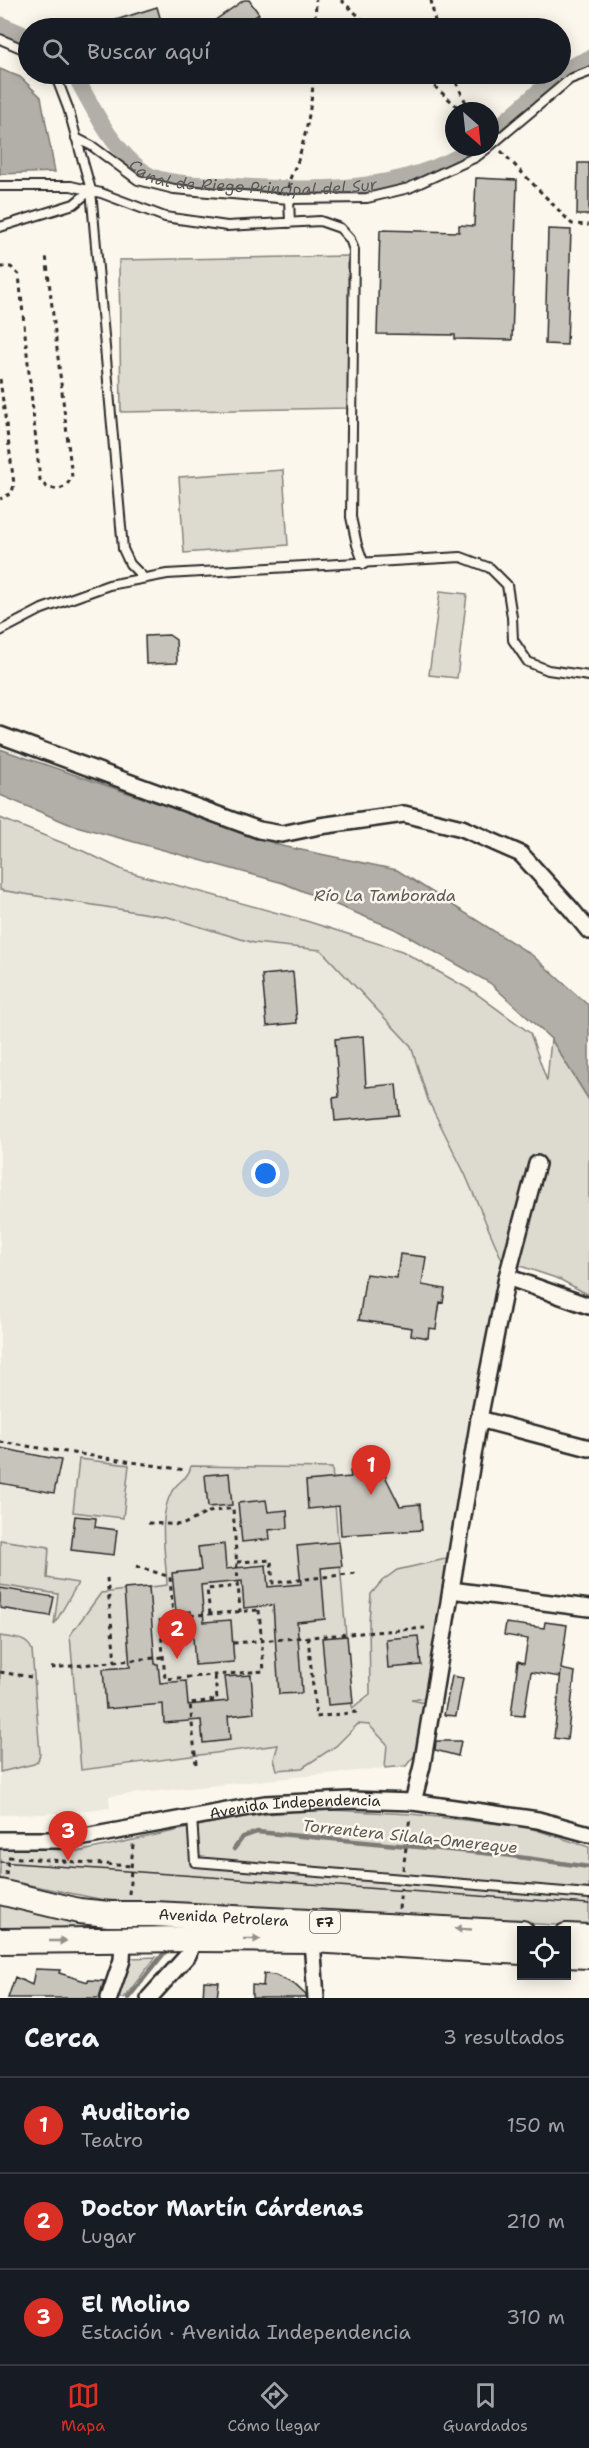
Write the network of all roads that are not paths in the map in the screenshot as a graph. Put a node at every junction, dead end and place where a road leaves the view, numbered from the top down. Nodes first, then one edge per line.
1 (0, 39) edge
2 (18, 47) edge
3 (589, 72) edge
4 (571, 79) edge
5 (58, 84) edge
6 (564, 84) edge
7 (76, 138) junction
8 (499, 138) edge
9 (477, 156) edge
10 (0, 186) edge
11 (91, 190) junction
12 (289, 196) junction
13 (290, 223) junction
14 (0, 228) edge
15 (364, 564) junction
16 (144, 578) junction
17 (0, 632) edge
18 (589, 676) edge
19 (0, 735) edge
20 (589, 931) edge
21 (537, 1164) dead end
22 (507, 1277) junction
23 (589, 1306) edge
24 (479, 1419) junction
25 (589, 1449) edge
26 (451, 1590) junction
27 (589, 1608) edge
28 (412, 1802) junction
29 (192, 1817) junction
30 (589, 1834) edge
31 (4, 1840) edge
32 (3, 1886) edge
33 (589, 1894) edge
34 (517, 1933) edge
35 (571, 1935) edge
36 (589, 1937) edge
37 (193, 1939) junction
38 (312, 1940) junction
39 (0, 1941) edge
40 (123, 1941) junction
41 (517, 1952) edge
42 (571, 1955) edge
43 (589, 1956) edge
44 (109, 1998) edge
45 (149, 1998) edge
46 (316, 1998) edge

1 - 2 lane
3 - 4 lane
5 - 7 lane
6 - 8 lane
7 - 11 lane
7 - 12 lane
9 - 12 lane
10 - 11 lane
11 - 13 lane
11 - 14 lane
11 - 16 lane
12 - 13 lane
13 - 15 lane
15 - 16 lane
15 - 18 lane
16 - 17 lane
19 - 20 street
21 - 22 street
22 - 23 street
22 - 24 street
24 - 25 street
24 - 26 street
26 - 27 street
26 - 28 street
28 - 29 street, Avenida Independencia
28 - 30 street, Avenida Independencia
29 - 31 street, Avenida Independencia
29 - 33 lane
34 -> 32 highway, Avenida Petrolera / F7
35 - 36 highway
37 -> 38 highway, Avenida Petrolera / F7
37 - 40 highway, Avenida Petrolera / F7
37 - 45 street
38 - 41 highway, Avenida Petrolera / F7
38 - 46 street
39 -> 40 highway, Avenida Petrolera / F7
40 - 44 street
42 - 43 highway

